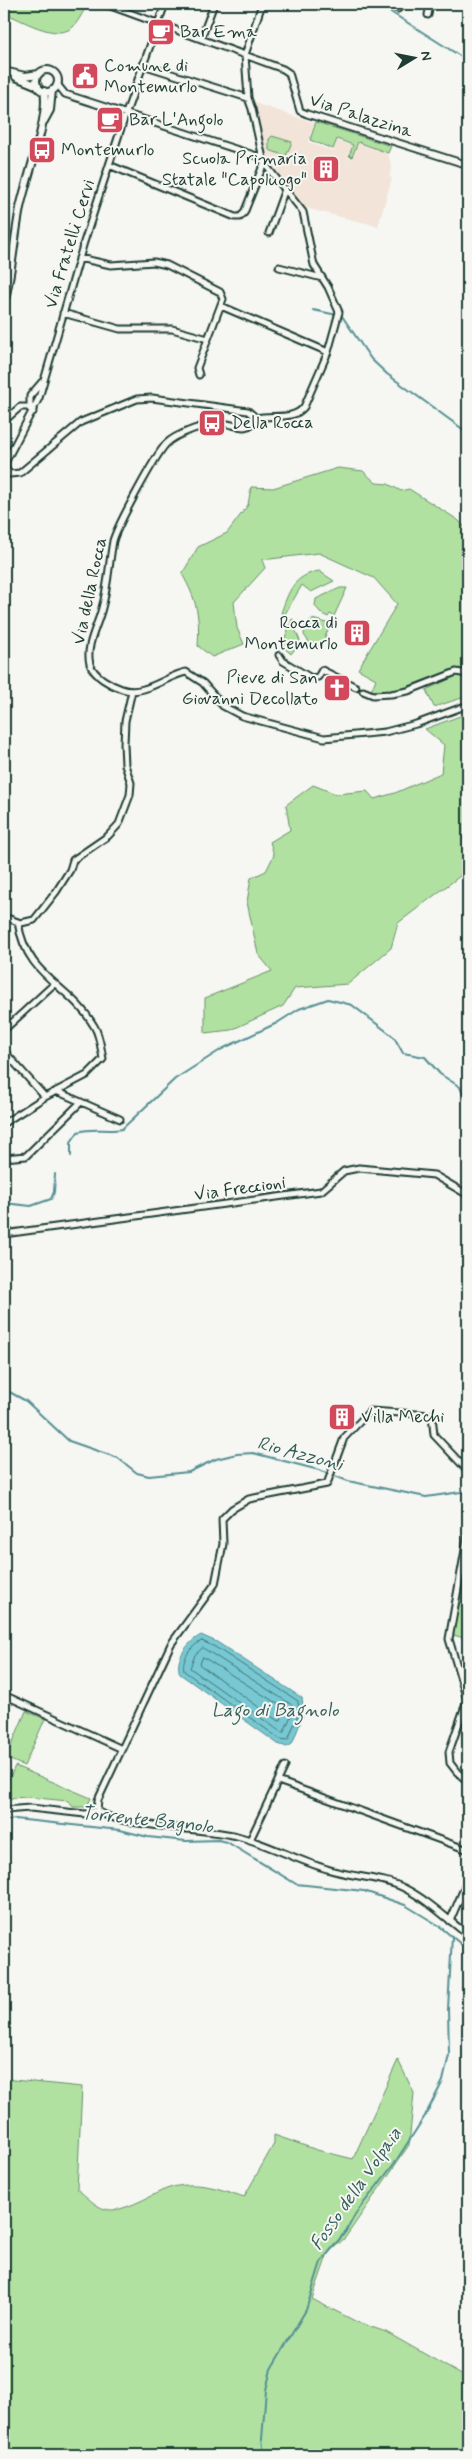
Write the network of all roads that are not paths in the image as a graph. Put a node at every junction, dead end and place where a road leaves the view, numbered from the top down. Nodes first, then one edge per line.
1 (104, 4) edge
2 (165, 4) edge
3 (214, 4) edge
4 (262, 4) edge
5 (389, 4) edge
6 (430, 4) edge
7 (113, 5) edge
8 (398, 9) dead end
9 (428, 15) dead end
10 (158, 24) junction
11 (202, 40) junction
12 (245, 55) junction
13 (143, 65) junction
14 (5, 71) edge
15 (39, 74) junction
16 (4, 83) edge
17 (57, 84) junction
18 (38, 86) junction
19 (52, 90) junction
20 (44, 91) junction
21 (248, 98) junction
22 (126, 114) junction
23 (42, 125) junction
24 (264, 161) junction
25 (109, 165) junction
26 (468, 165) edge
27 (285, 189) junction
28 (268, 233) dead end
29 (79, 258) junction
30 (278, 267) dead end
31 (322, 278) junction
32 (6, 281) edge
33 (4, 303) edge
34 (221, 306) junction
35 (63, 312) junction
36 (208, 339) junction
37 (328, 352) junction
38 (199, 374) dead end
39 (42, 382) junction
40 (31, 410) junction
41 (256, 418) junction
42 (4, 421) edge
43 (279, 656) dead end
44 (468, 674) edge
45 (356, 688) dead end
46 (132, 691) junction
47 (363, 691) dead end
48 (468, 705) edge
49 (4, 916) edge
50 (18, 922) junction
51 (54, 984) junction
52 (4, 1030) edge
53 (4, 1051) edge
54 (56, 1091) junction
55 (45, 1097) junction
56 (81, 1102) junction
57 (120, 1119) dead end
58 (4, 1123) edge
59 (4, 1158) edge
60 (468, 1195) edge
61 (4, 1234) edge
62 (468, 1471) edge
63 (468, 1533) edge
64 (4, 1695) edge
65 (122, 1749) junction
66 (285, 1766) dead end
67 (278, 1781) junction
68 (468, 1782) edge
69 (4, 1810) edge
70 (97, 1810) junction
71 (250, 1840) junction
72 (468, 1850) edge
73 (468, 1880) edge
74 (450, 1922) junction
75 (468, 1935) edge

1 - 7 street
2 - 10 street, Via Fratelli Cervi
3 - 11 street
4 - 12 street
5 - 8 street
6 - 9 street
7 - 10 street
10 - 11 street
10 - 13 street, Via Fratelli Cervi
11 - 12 street
12 - 21 street
12 - 26 street, Via Palazzina
13 - 21 street
13 - 22 street, Via Fratelli Cervi
14 - 15 street
14 - 16 street
14 - 18 street
15 - 17 street
15 - 18 street
17 - 19 street
17 - 22 street
18 - 20 street
19 - 20 street
19 - 23 street
20 - 23 street
21 - 24 street
22 - 24 street
22 - 25 street, Via Fratelli Cervi
23 - 32 street
24 - 25 street
24 - 27 street
25 - 29 street, Via Fratelli Cervi
27 - 28 street
27 - 31 street
29 - 34 street
29 - 35 street, Via Fratelli Cervi
30 - 31 street
31 - 37 street
32 - 33 street
34 - 36 street
34 - 37 street
35 - 36 street
35 - 39 street, Via Fratelli Cervi
36 - 38 street
37 - 41 street, Via della Rocca
39 - 40 street, Via Fratelli Cervi
39 - 40 street, Via Fratelli Cervi
40 - 41 street
40 - 42 street
41 - 46 street, Via della Rocca
43 - 45 street
44 - 47 street
46 - 48 street
46 - 50 street
49 - 50 street
50 - 51 street
51 - 52 street
51 - 54 street
53 - 55 street
54 - 55 street
54 - 56 street
55 - 58 street
56 - 57 street
56 - 59 street
60 - 61 street, Via Freccioni
62 - 65 street
63 - 68 street
64 - 65 street
65 - 70 street
66 - 67 street
67 - 71 street
67 - 72 street
69 - 70 street
70 - 71 street
71 - 74 street
73 - 74 street
74 - 75 street

